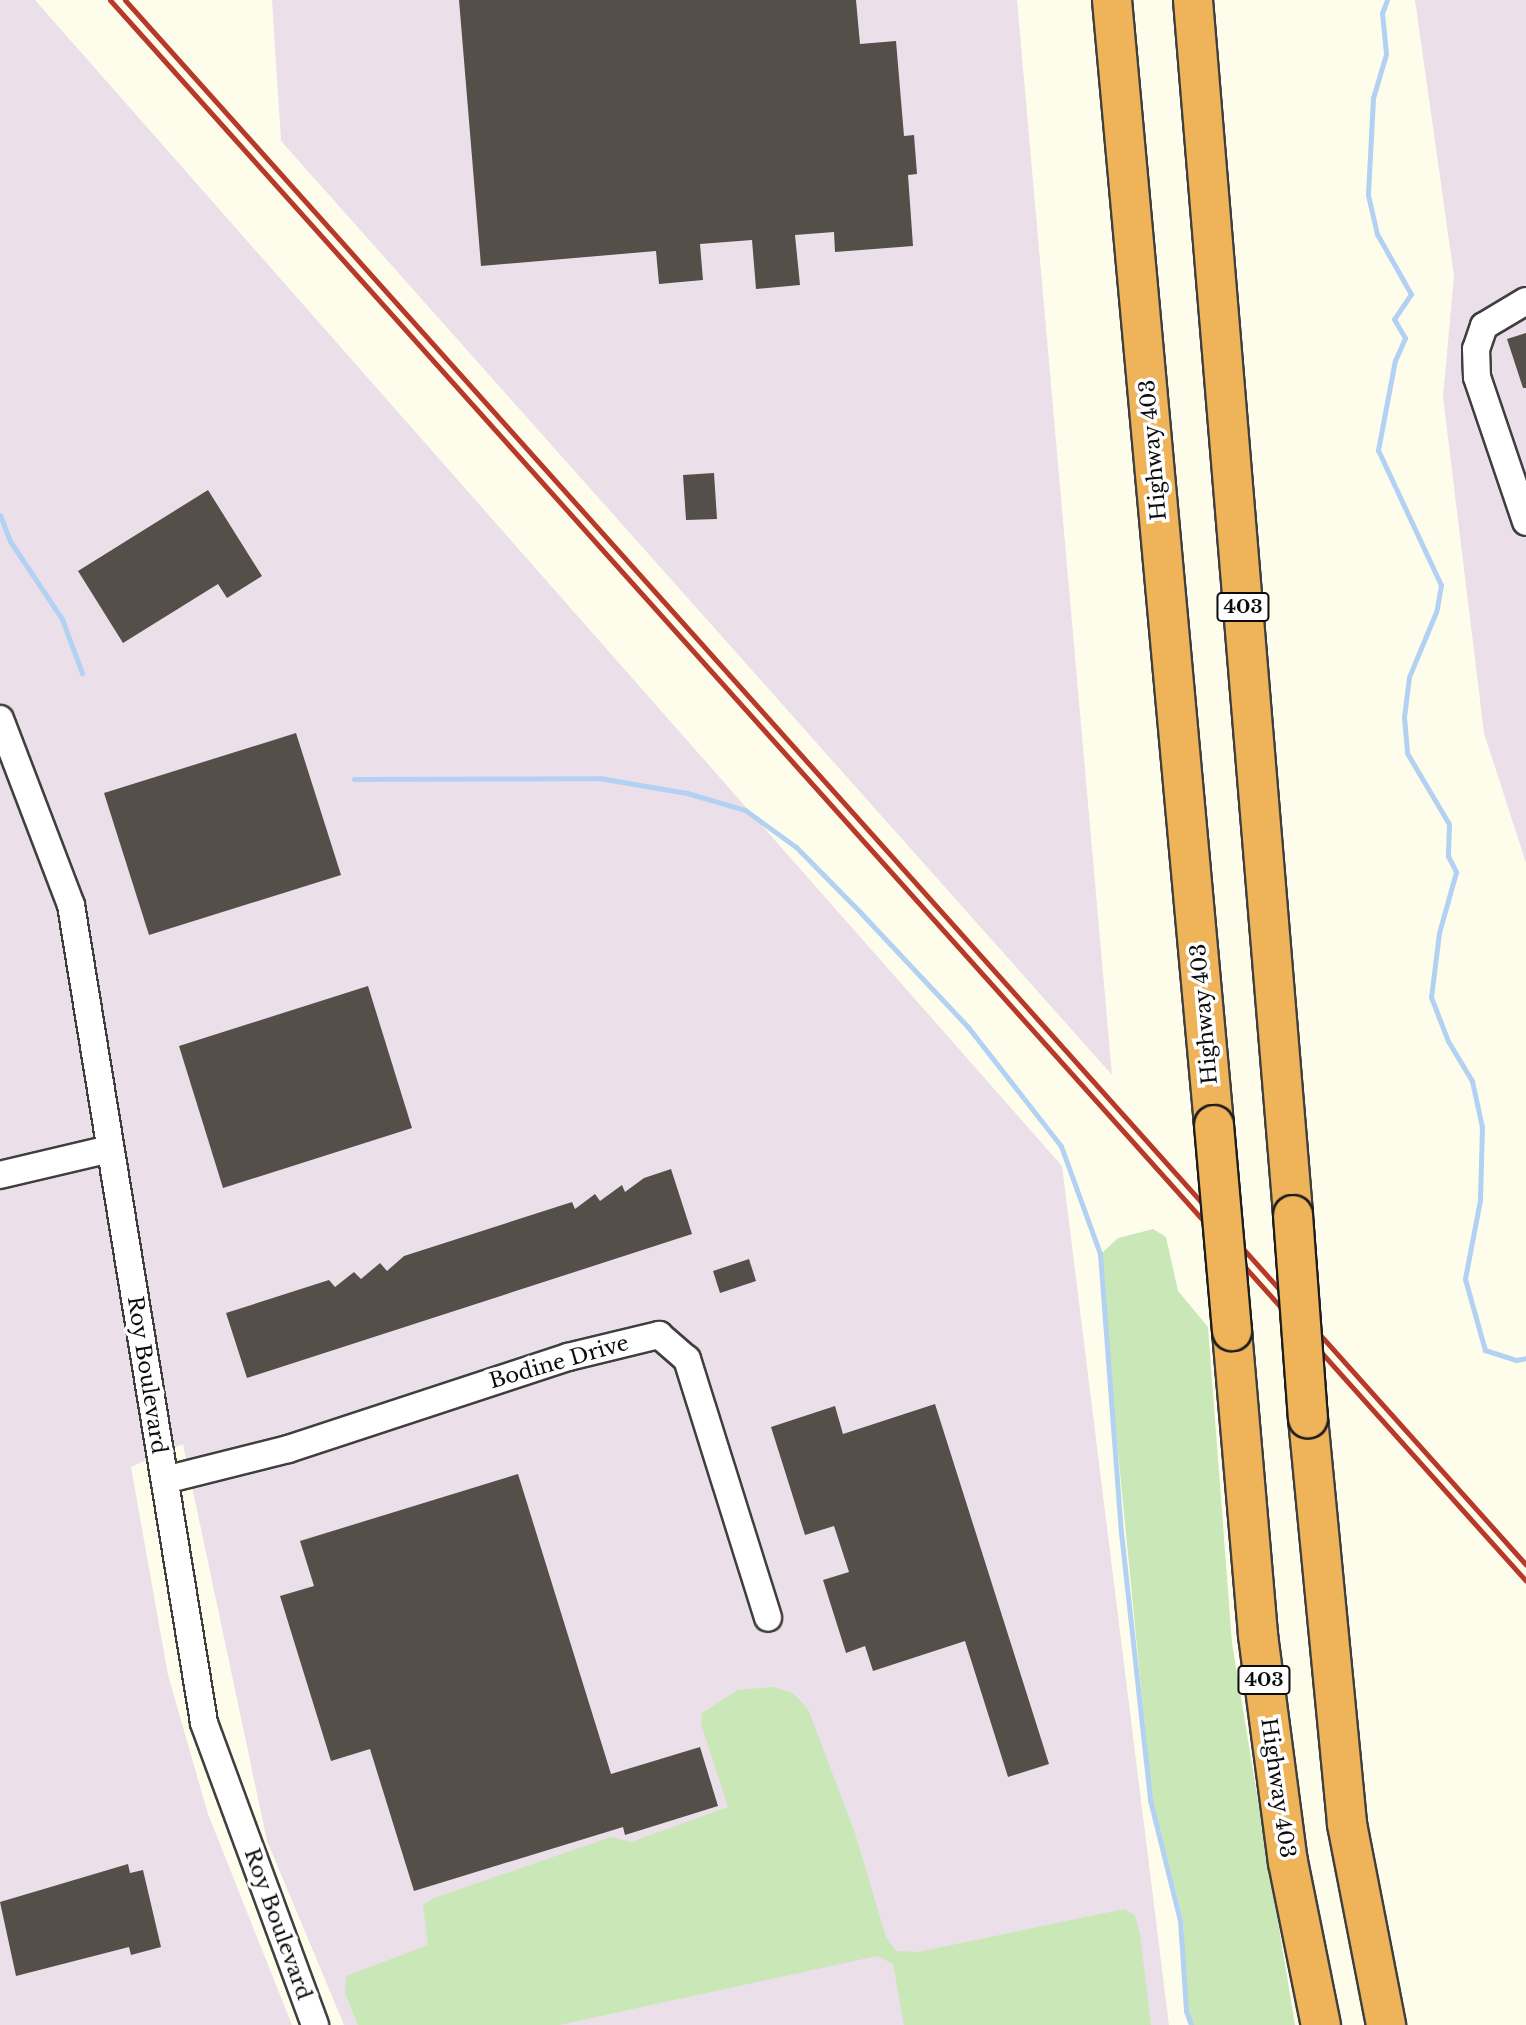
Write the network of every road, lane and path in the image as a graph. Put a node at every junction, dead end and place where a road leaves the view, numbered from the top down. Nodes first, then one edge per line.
1 (1112, 0) edge
2 (1193, 0) edge
3 (1526, 301) edge
4 (1526, 522) edge
5 (0, 719) edge
6 (9, 767) edge
7 (110, 1149) junction
8 (0, 1175) edge
9 (165, 1480) junction
10 (768, 1618) dead end
11 (316, 2025) edge
12 (1321, 2025) edge
13 (1386, 2025) edge

1 - 12 highway, Highway 403 / 403, bridge
2 - 13 highway, 403, bridge
3 - 4 street
5 - 6 street, Roy Boulevard
6 - 7 street, Roy Boulevard
7 - 8 street
7 - 9 street, Roy Boulevard
9 - 10 street, Bodine Drive
9 - 11 street, Roy Boulevard

